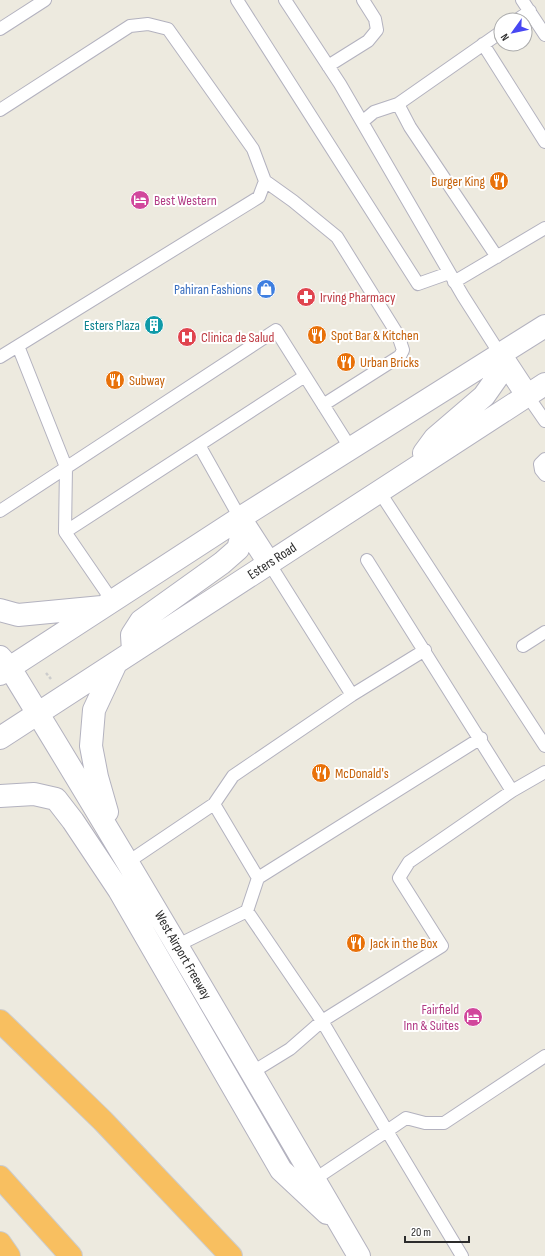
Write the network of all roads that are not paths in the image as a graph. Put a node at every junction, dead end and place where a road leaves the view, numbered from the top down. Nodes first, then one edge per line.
1 (45, 0) edge
2 (237, 0) edge
3 (285, 0) edge
4 (363, 0) edge
5 (526, 4) edge
6 (0, 29) edge
7 (545, 35) edge
8 (493, 37) edge
9 (483, 44) junction
10 (328, 66) junction
11 (398, 104) junction
12 (0, 110) edge
13 (362, 122) junction
14 (545, 142) edge
15 (264, 181) junction
16 (545, 228) edge
17 (497, 257) junction
18 (452, 278) junction
19 (545, 326) edge
20 (18, 346) junction
21 (500, 354) junction
22 (0, 357) edge
23 (305, 376) junction
24 (545, 384) edge
25 (527, 395) junction
26 (323, 405) junction
27 (545, 421) edge
28 (199, 445) junction
29 (350, 449) junction
30 (545, 459) edge
31 (66, 467) junction
32 (409, 472) junction
33 (545, 475) edge
34 (379, 491) junction
35 (0, 511) edge
36 (240, 518) junction
37 (65, 532) junction
38 (367, 560) dead end
39 (269, 563) junction
40 (109, 604) junction
41 (0, 610) edge
42 (545, 632) edge
43 (523, 646) dead end
44 (425, 650) junction
45 (124, 657) junction
46 (3, 666) edge
47 (352, 695) junction
48 (38, 713) junction
49 (0, 738) edge
50 (480, 738) junction
51 (545, 746) edge
52 (545, 772) edge
53 (512, 790) junction
54 (0, 796) edge
55 (214, 804) junction
56 (115, 840) junction
57 (128, 862) junction
58 (258, 878) junction
59 (247, 911) junction
60 (178, 945) junction
61 (0, 1021) edge
62 (322, 1021) junction
63 (545, 1056) edge
64 (251, 1073) junction
65 (387, 1131) junction
66 (0, 1178) edge
67 (316, 1179) junction
68 (343, 1228) junction
69 (0, 1243) edge
70 (9, 1256) edge
71 (50, 1256) edge
72 (71, 1256) edge
73 (231, 1256) edge
74 (359, 1256) edge
75 (462, 1256) edge

1 - 6 lane
2 - 18 lane
3 - 10 lane
4 - 10 lane
5 - 7 lane
8 - 9 lane
9 - 11 lane
9 - 14 lane
10 - 13 lane
11 - 13 lane
11 - 17 lane
12 - 15 lane
13 - 18 lane
15 - 20 lane
15 - 26 lane
16 - 17 lane
17 - 18 lane
18 - 21 lane
19 - 21 main road
20 - 22 lane
20 - 31 lane
21 - 25 main road
21 - 29 main road
21 - 32 main road
23 - 26 lane
23 - 28 lane
23 - 31 lane
24 - 25 main road, Esters Road
25 - 27 lane
25 - 32 main road, Esters Road
26 - 29 lane
28 - 36 lane
28 - 37 lane
29 - 36 main road
30 - 33 lane
31 - 35 lane
31 - 37 lane
32 - 34 main road, Esters Road
34 - 39 main road, Esters Road
34 - 51 lane
36 - 39 main road
36 - 40 main road
36 - 45 main road
37 - 40 lane
38 - 44 lane
39 - 45 main road, Esters Road
39 - 47 lane
40 - 41 main road
40 - 46 main road
42 - 43 lane
44 - 47 lane
44 - 50 lane
45 - 48 main road, Esters Road
45 - 56 main road
46 - 48 main road, West Airport Freeway
47 - 55 lane
48 - 49 main road, Esters Road
48 - 56 main road, West Airport Freeway
50 - 53 lane
50 - 58 lane
52 - 53 lane
53 - 62 lane
54 - 68 main road
55 - 57 lane
55 - 58 lane
56 - 57 main road, West Airport Freeway
57 - 60 main road, West Airport Freeway
58 - 59 lane
59 - 60 lane
59 - 62 lane
60 - 64 main road, West Airport Freeway
61 - 73 highway
62 - 64 lane
62 - 65 lane
63 - 65 lane
64 - 67 main road, West Airport Freeway
65 - 67 lane
65 - 75 lane
66 - 71 highway
66 - 72 highway
67 - 68 main road, West Airport Freeway
68 - 74 main road, West Airport Freeway
69 - 70 highway

